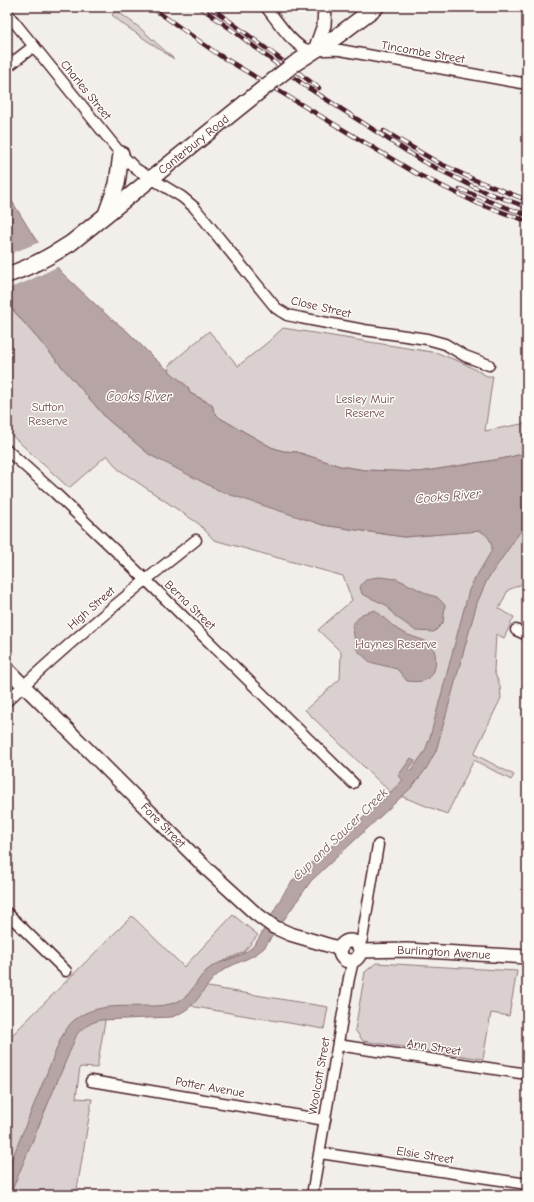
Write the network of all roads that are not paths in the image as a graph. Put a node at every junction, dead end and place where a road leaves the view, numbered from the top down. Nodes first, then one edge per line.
1 (266, 7) edge
2 (325, 7) edge
3 (376, 7) edge
4 (7, 13) edge
5 (34, 46) junction
6 (315, 50) junction
7 (7, 67) edge
8 (527, 84) edge
9 (121, 154) junction
10 (150, 178) junction
11 (105, 215) junction
12 (7, 275) edge
13 (490, 366) dead end
14 (7, 450) edge
15 (196, 540) dead end
16 (145, 579) junction
17 (516, 630) dead end
18 (527, 635) edge
19 (7, 669) edge
20 (24, 685) junction
21 (7, 701) edge
22 (353, 783) dead end
23 (378, 845) dead end
24 (7, 913) edge
25 (340, 949) joint
26 (357, 953) junction
27 (527, 957) edge
28 (66, 971) dead end
29 (338, 1045) junction
30 (527, 1074) edge
31 (91, 1081) dead end
32 (325, 1120) junction
33 (320, 1153) junction
34 (527, 1184) edge
35 (312, 1195) edge

1 - 6 street, Tincombe Street
2 - 6 main road
3 - 6 highway, Canterbury Road
4 - 5 street, Charles Street
5 - 7 street
5 - 9 street, Charles Street
6 - 8 street, Tincombe Street
6 - 10 highway, Canterbury Road, bridge
9 - 10 street, Charles Street
9 - 11 highway
10 - 11 highway, Canterbury Road
10 - 13 street, Close Street
11 - 12 highway, Canterbury Road
14 - 16 street, Berna Street
15 - 16 street, High Street
16 - 20 street, High Street
16 - 22 street, Berna Street
17 - 18 street
19 - 20 main road, Fore Street
20 - 21 street, High Street
20 - 25 main road, Fore Street
23 - 26 street, Woolcott Street
24 - 28 street
25 - 26 main road, Burlington Avenue
26 - 27 main road, Burlington Avenue
26 - 29 street, Woolcott Street
29 - 30 street, Ann Street
29 - 32 street, Woolcott Street
31 - 32 street, Potter Avenue
32 - 33 street, Woolcott Street
33 - 34 street, Elsie Street
33 - 35 street, Woolcott Street

